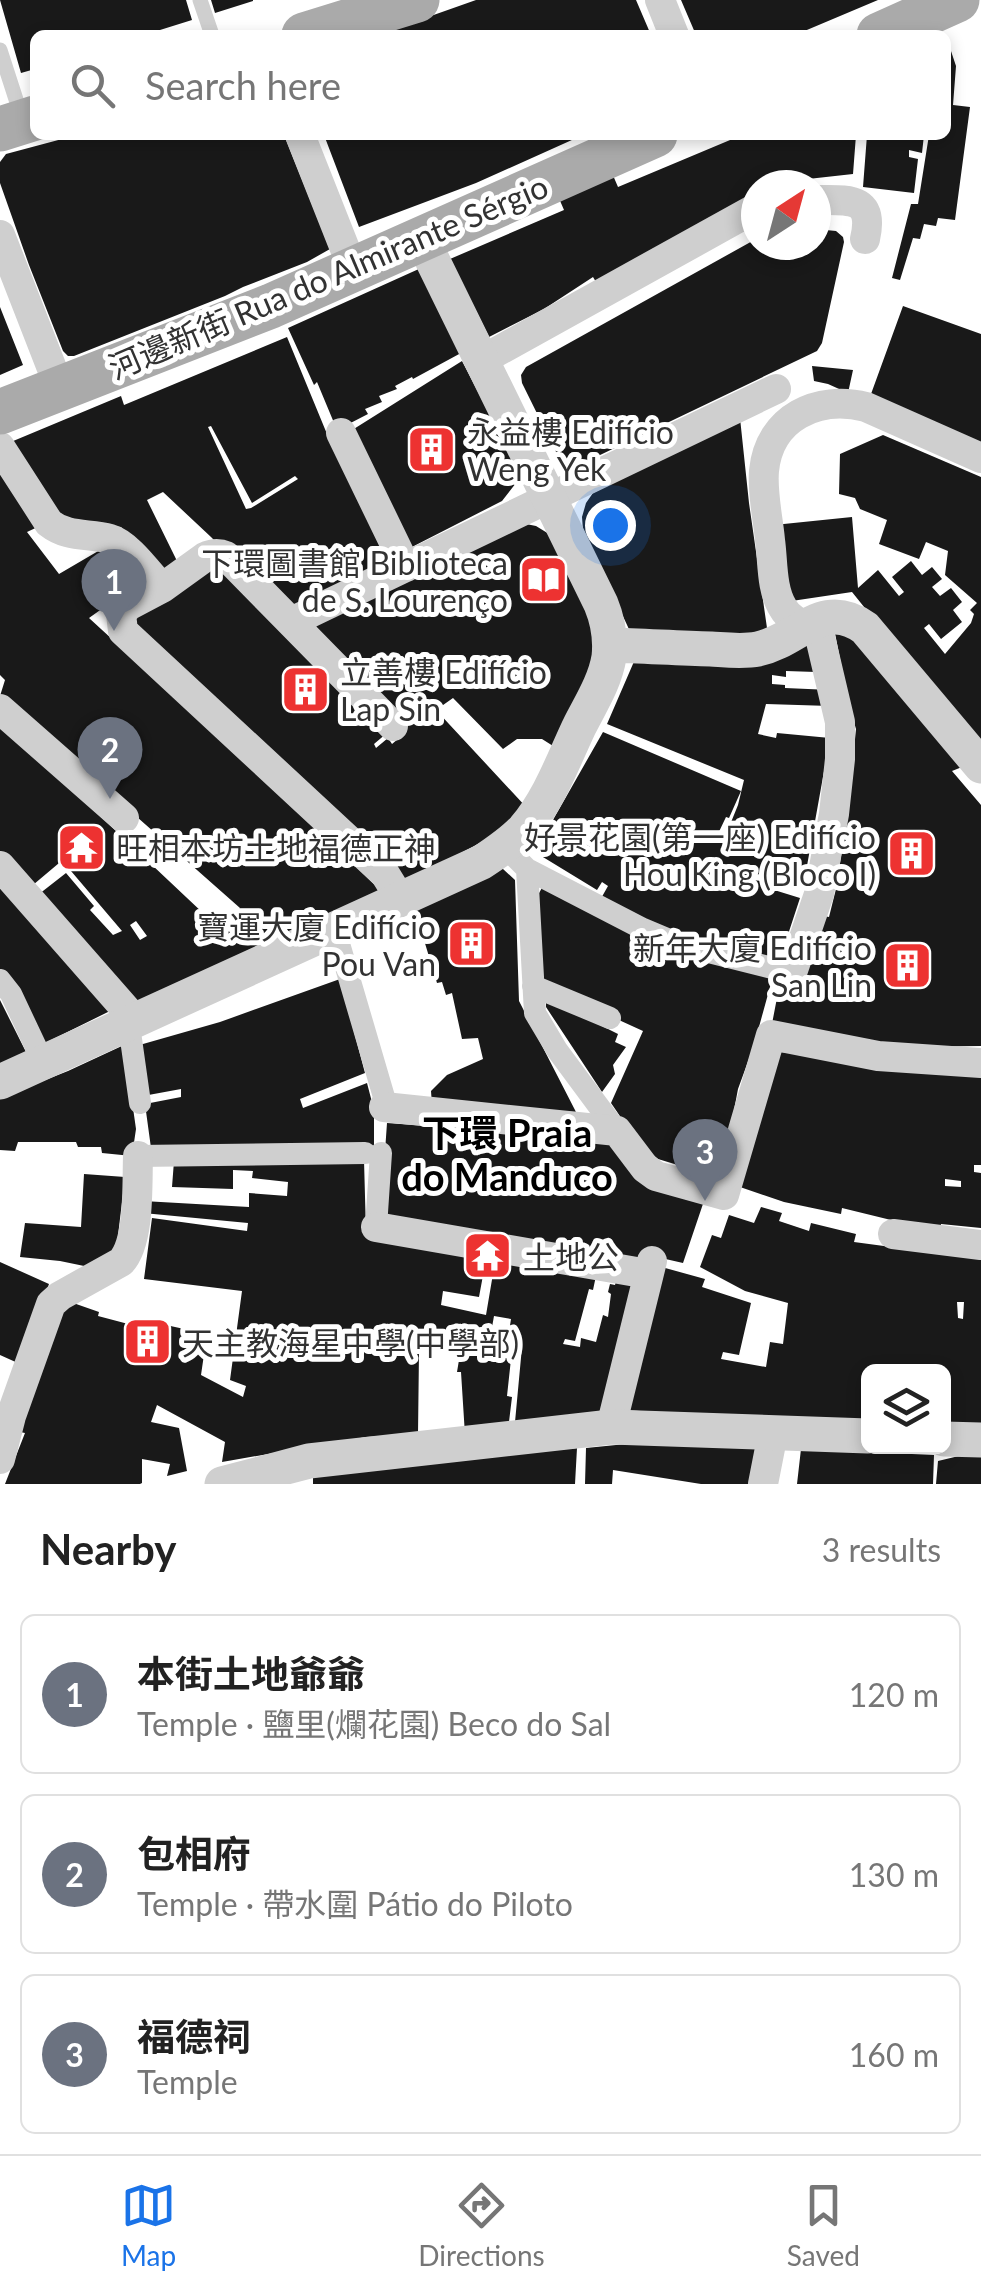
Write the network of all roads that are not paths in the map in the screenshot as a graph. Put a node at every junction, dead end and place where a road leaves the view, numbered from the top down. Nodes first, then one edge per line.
1 (200, 0) edge
2 (417, 0) edge
3 (660, 0) edge
4 (957, 0) edge
5 (366, 7) edge
6 (210, 30) edge
7 (315, 30) edge
8 (672, 30) edge
9 (890, 30) edge
10 (0, 50) edge
11 (19, 123) edge
12 (302, 140) edge
13 (643, 140) edge
14 (831, 200) edge
15 (741, 216) edge
16 (0, 235) edge
17 (422, 239) junction
18 (866, 239) dead end
19 (353, 270) junction
20 (482, 360) junction
21 (60, 389) junction
22 (776, 389) dead end
23 (0, 412) edge
24 (341, 433) dead end
25 (0, 447) edge
26 (981, 458) edge
27 (550, 498) junction
28 (391, 578) junction
29 (162, 588) junction
30 (291, 622) junction
31 (811, 624) junction
32 (610, 645) junction
33 (0, 709) edge
34 (394, 726) dead end
35 (981, 766) edge
36 (124, 818) dead end
37 (516, 858) junction
38 (0, 866) edge
39 (396, 902) junction
40 (335, 930) junction
41 (792, 974) joint
42 (0, 980) edge
43 (533, 986) junction
44 (610, 1018) dead end
45 (132, 1023) junction
46 (981, 1063) edge
47 (44, 1064) junction
48 (0, 1082) edge
49 (140, 1102) dead end
50 (384, 1107) joint
51 (617, 1131) junction
52 (138, 1156) joint
53 (376, 1227) joint
54 (894, 1234) dead end
55 (981, 1245) edge
56 (611, 1427) junction
57 (773, 1432) junction
58 (861, 1436) edge
59 (951, 1439) edge
60 (981, 1440) edge
61 (0, 1459) edge
62 (293, 1474) edge
63 (222, 1484) edge
64 (764, 1484) edge

1 - 6 lane
2 - 5 main road
3 - 8 street
4 - 9 main road
5 - 7 main road
10 - 11 lane
12 - 19 street
13 - 17 main road, 河邊新街 Rua do Almirante Sérgio
14 - 18 street
15 - 20 street
16 - 21 street
17 - 19 main road, 河邊新街 Rua do Almirante Sérgio
17 - 20 street
19 - 21 main road, 河邊新街 Rua do Almirante Sérgio
20 - 27 street
21 - 23 main road, 河邊新街 Rua do Almirante Sérgio
22 - 27 street
24 - 28 street
25 - 29 street
26 - 31 street
27 - 28 street
27 - 32 street
28 - 30 street
29 - 30 street
29 - 39 street
30 - 34 street
31 - 32 street
31 - 35 street
31 - 41 street
32 - 37 street
33 - 36 street
37 - 39 street
37 - 41 street
37 - 43 street
38 - 45 street
39 - 40 street
40 - 45 street
40 - 50 street
42 - 47 street
43 - 44 street
43 - 51 street
45 - 47 street
45 - 49 street
46 - 51 street
47 - 48 street
50 - 51 street
52 - 53 street
52 - 61 street
53 - 56 street
54 - 55 street
56 - 57 street
56 - 62 street
57 - 58 street
57 - 64 street
59 - 60 street
62 - 63 street

